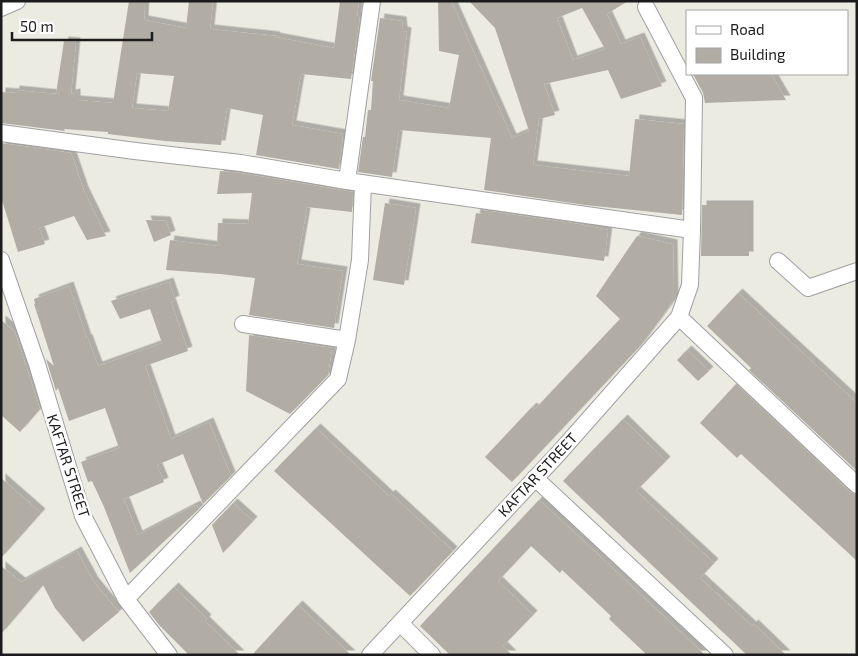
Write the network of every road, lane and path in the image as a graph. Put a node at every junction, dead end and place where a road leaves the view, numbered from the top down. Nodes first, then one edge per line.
1 (17, 1) edge
2 (372, 1) edge
3 (646, 7) dead end
4 (1, 8) edge
5 (1, 133) edge
6 (355, 182) junction
7 (692, 230) junction
8 (1, 260) edge
9 (778, 261) dead end
10 (857, 271) edge
11 (679, 317) junction
12 (243, 324) dead end
13 (347, 340) junction
14 (535, 478) junction
15 (857, 485) edge
16 (126, 599) junction
17 (400, 623) junction
18 (169, 655) edge
19 (370, 655) edge
20 (432, 655) edge
21 (725, 655) edge

1 - 4 street
2 - 6 street
3 - 7 street, KAFTAR STREET
5 - 6 street
6 - 7 street
6 - 13 street
7 - 11 street, KAFTAR STREET
8 - 16 street, KAFTAR STREET
9 - 10 street
11 - 14 street, KAFTAR STREET
11 - 15 street
12 - 13 street
13 - 16 street
14 - 17 street, KAFTAR STREET
14 - 21 street
16 - 18 street, KAFTAR STREET
17 - 19 street, KAFTAR STREET
17 - 20 street

